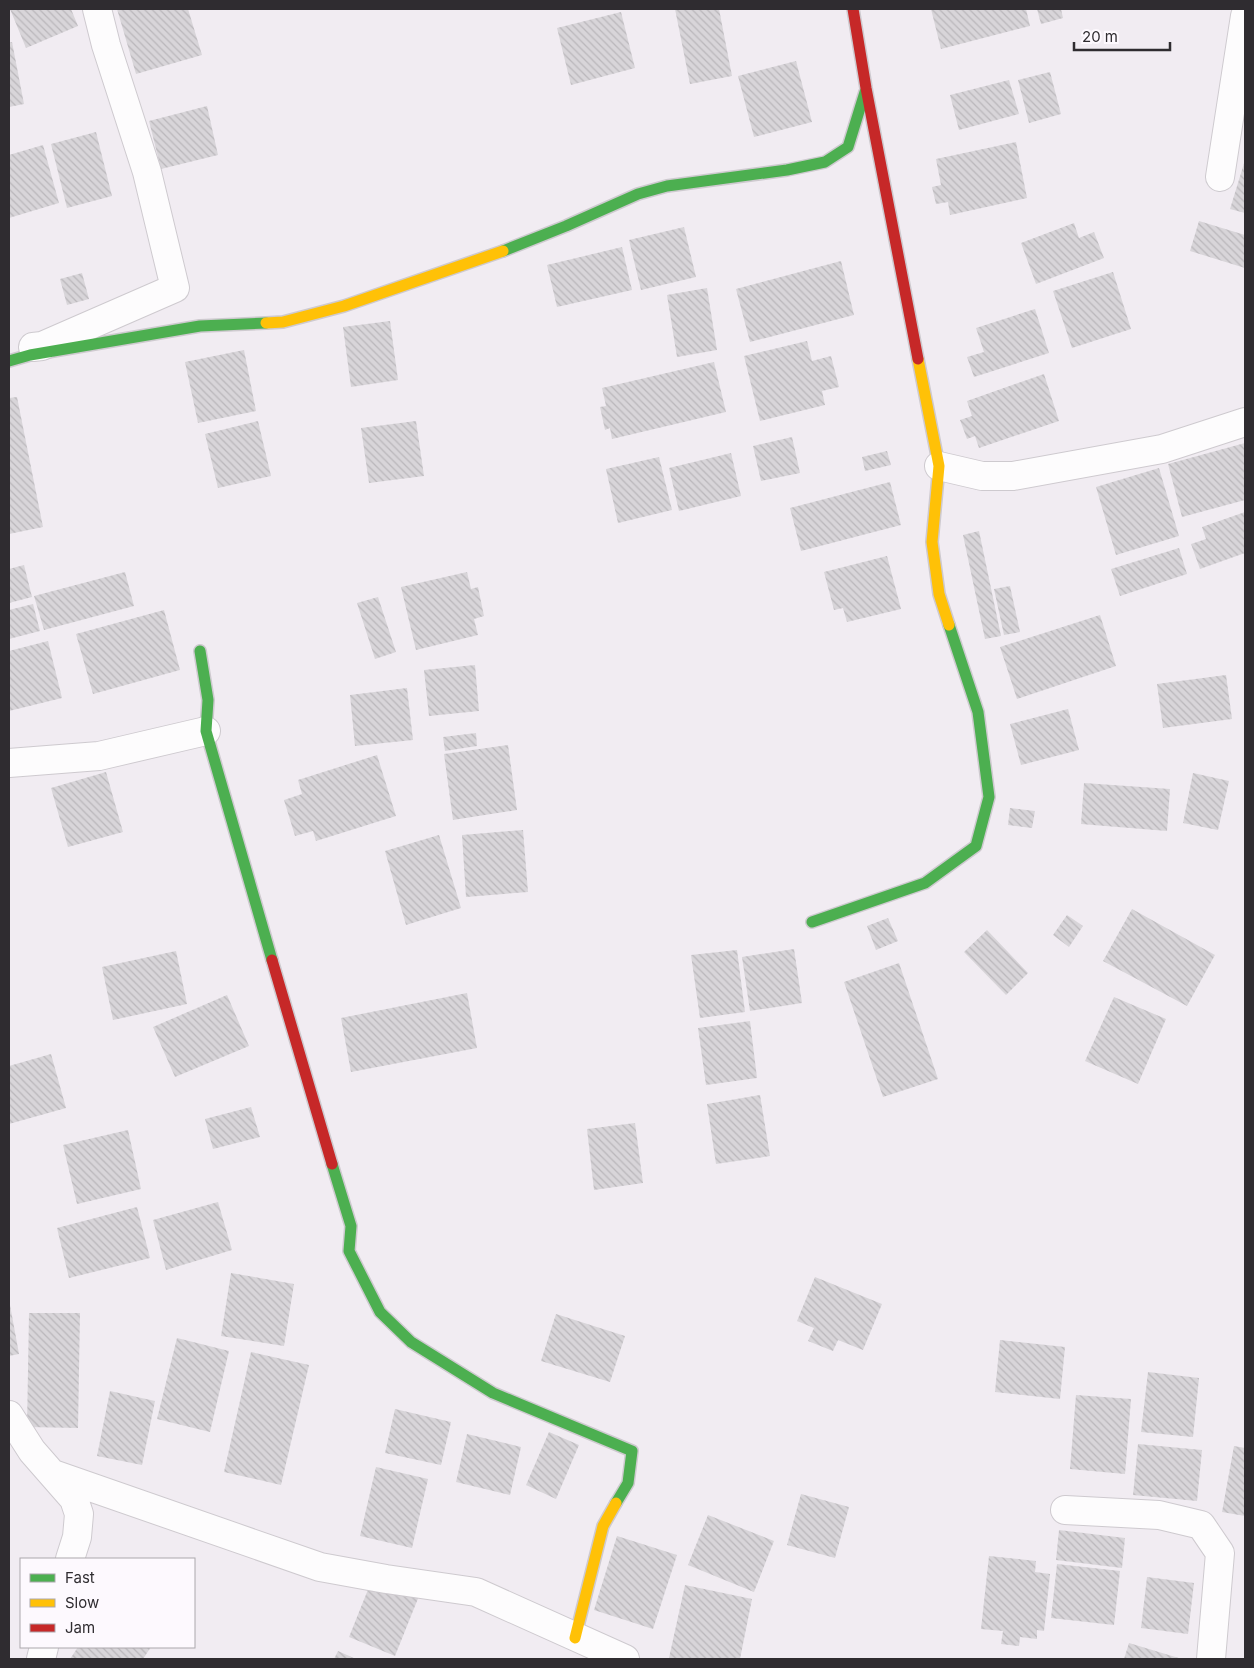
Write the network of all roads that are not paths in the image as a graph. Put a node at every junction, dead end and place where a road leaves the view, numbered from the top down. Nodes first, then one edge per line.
1 (97, 9) edge
2 (853, 9) edge
3 (1245, 16) edge
4 (866, 88) junction
5 (1220, 177) dead end
6 (9, 348) edge
7 (9, 361) edge
8 (1245, 422) edge
9 (939, 466) junction
10 (200, 650) dead end
11 (206, 731) junction
12 (9, 764) edge
13 (812, 922) dead end
14 (9, 1416) edge
15 (53, 1474) junction
16 (1065, 1510) dead end
17 (70, 1558) edge
18 (575, 1638) junction
19 (625, 1659) edge
20 (1211, 1659) edge

1 - 6 street
2 - 4 street
3 - 5 street
4 - 7 street
4 - 9 street
8 - 9 street
9 - 13 street
10 - 11 street
11 - 12 street
11 - 18 street
14 - 15 street
15 - 17 street
15 - 18 street
16 - 20 street
18 - 19 street

